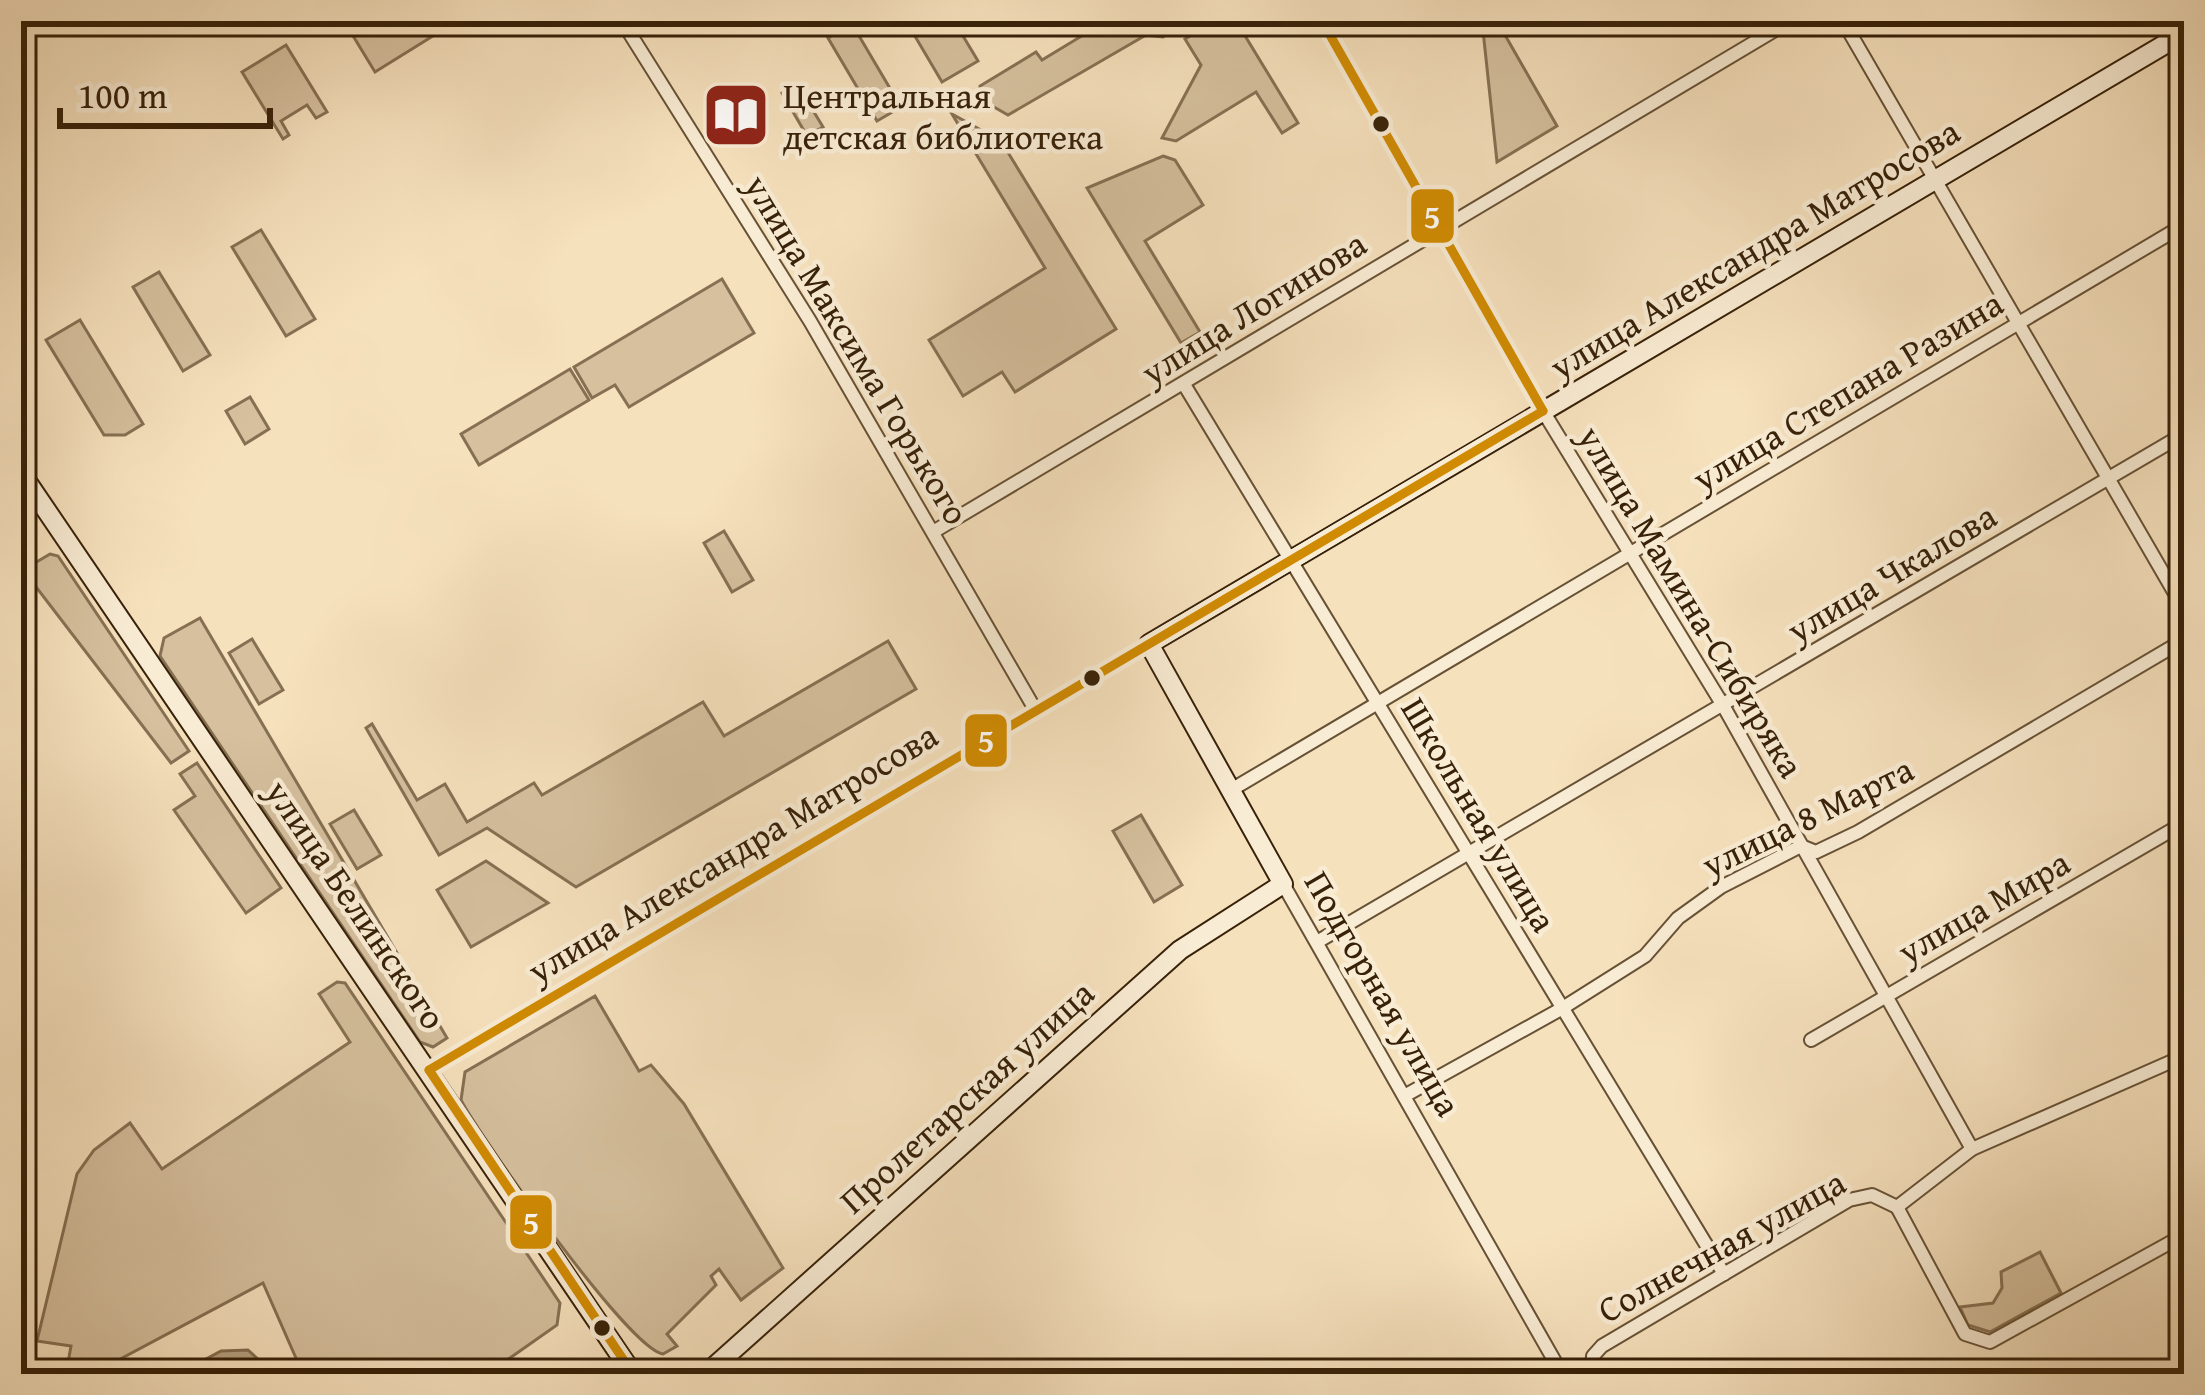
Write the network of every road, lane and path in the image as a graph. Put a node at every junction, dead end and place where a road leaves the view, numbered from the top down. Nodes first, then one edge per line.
1 (622, 21) edge
2 (1322, 21) edge
3 (1790, 21) edge
4 (1843, 21) edge
5 (2184, 33) edge
6 (1935, 180) junction
7 (1442, 225) junction
8 (2184, 225) edge
9 (2021, 320) junction
10 (1185, 386) junction
11 (1543, 411) junction
12 (2184, 434) edge
13 (21, 473) edge
14 (2110, 476) junction
15 (933, 532) junction
16 (1633, 553) junction
17 (1291, 562) junction
18 (2184, 609) edge
19 (2184, 640) edge
20 (1149, 644) junction
21 (1380, 704) junction
22 (1724, 706) junction
23 (1036, 711) junction
24 (1231, 790) junction
25 (2184, 823) edge
26 (1801, 846) junction
27 (1469, 854) junction
28 (1283, 884) junction
29 (1317, 942) junction
30 (1884, 999) junction
31 (1561, 1009) junction
32 (1811, 1040) dead end
33 (2184, 1056) edge
34 (429, 1070) junction
35 (1406, 1095) junction
36 (1972, 1149) junction
37 (1897, 1207) junction
38 (2184, 1235) edge
39 (1724, 1274) junction
40 (633, 1374) edge
41 (706, 1374) edge
42 (1562, 1374) edge
43 (1592, 1374) edge

1 - 15 street, улица Максима Горького
2 - 7 street, улица Мамина-Сибиряка
3 - 7 street, улица Логинова
4 - 6 street
5 - 6 street, улица Александра Матросова
6 - 9 street
6 - 11 street, улица Александра Матросова
7 - 10 street, улица Логинова
7 - 11 street, улица Мамина-Сибиряка
8 - 9 street, улица Степана Разина
9 - 14 street
9 - 16 street, улица Степана Разина
10 - 15 street, улица Логинова
10 - 17 street, Школьная улица
11 - 16 street, улица Мамина-Сибиряка
11 - 17 street, улица Александра Матросова
12 - 14 street, улица Чкалова
13 - 34 street, улица Белинского
14 - 18 street
14 - 22 street, улица Чкалова
15 - 23 street, улица Максима Горького
16 - 21 street, улица Степана Разина
16 - 22 street, улица Мамина-Сибиряка
17 - 20 street, улица Александра Матросова
17 - 21 street, Школьная улица
19 - 26 street, улица 8 Марта
20 - 23 street, улица Александра Матросова
20 - 24 street, Подгорная улица
21 - 24 street, улица Степана Разина
21 - 27 street, Школьная улица
22 - 26 street, улица Мамина-Сибиряка
22 - 27 street, улица Чкалова
23 - 34 street, улица Александра Матросова
24 - 28 street, Подгорная улица
25 - 30 street, улица Мира
26 - 30 street, улица Мамина-Сибиряка
26 - 31 street, улица 8 Марта
27 - 29 street, улица Чкалова
27 - 31 street, Школьная улица
28 - 29 street, Подгорная улица
28 - 41 street, Пролетарская улица
29 - 35 street, Подгорная улица
30 - 32 street, улица Мира
30 - 36 street, улица Мамина-Сибиряка
31 - 35 street, улица 8 Марта
31 - 39 street, Школьная улица
33 - 36 street, Солнечная улица
34 - 40 street, улица Белинского
35 - 42 street, Подгорная улица
36 - 37 street, Солнечная улица
37 - 38 street, Солнечная улица
37 - 39 street, Солнечная улица
39 - 43 street, Солнечная улица

